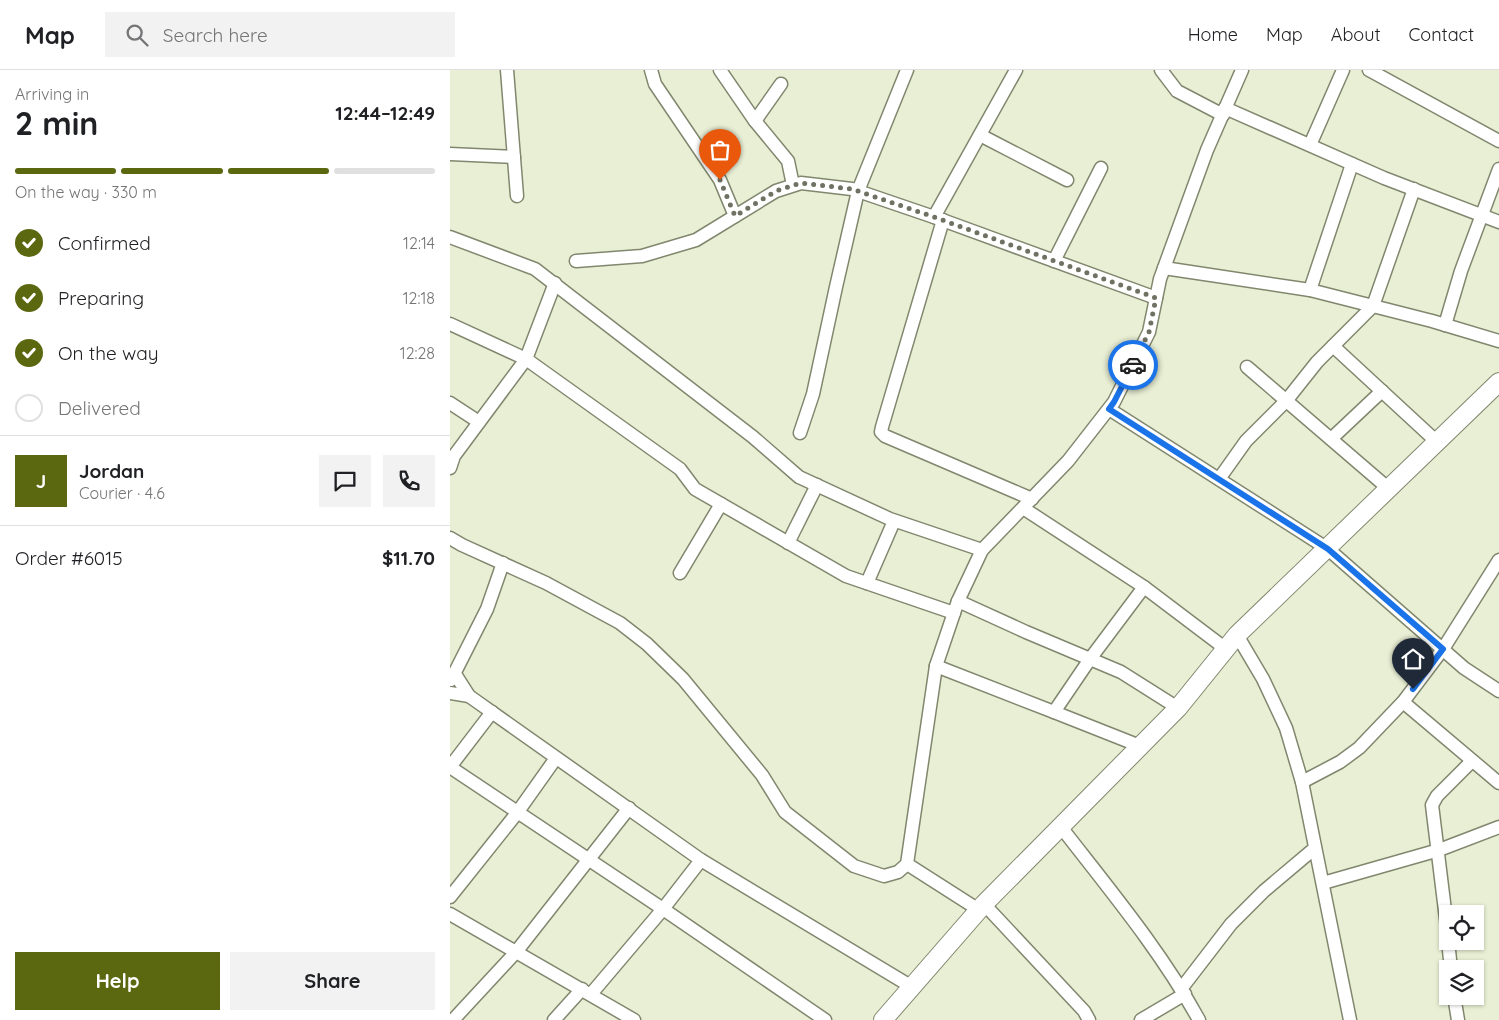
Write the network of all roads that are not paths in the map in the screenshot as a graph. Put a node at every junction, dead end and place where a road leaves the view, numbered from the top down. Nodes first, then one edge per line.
1 (507, 70) edge
2 (650, 70) edge
3 (720, 70) edge
4 (907, 70) edge
5 (1016, 70) edge
6 (1161, 70) edge
7 (1242, 70) edge
8 (1343, 70) edge
9 (1369, 70) edge
10 (781, 84) dead end
11 (1224, 111) junction
12 (755, 121) junction
13 (980, 135) junction
14 (1499, 142) edge
15 (1310, 145) junction
16 (450, 154) edge
17 (514, 157) junction
18 (1352, 164) junction
19 (1101, 168) dead end
20 (1499, 170) edge
21 (1067, 180) dead end
22 (793, 186) junction
23 (1414, 189) junction
24 (858, 191) junction
25 (516, 196) dead end
26 (1483, 214) junction
27 (735, 216) junction
28 (939, 218) junction
29 (1499, 222) edge
30 (450, 237) edge
31 (576, 261) dead end
32 (1054, 261) junction
33 (1164, 268) junction
34 (555, 283) junction
35 (1310, 290) junction
36 (1156, 298) junction
37 (1373, 306) junction
38 (450, 324) edge
39 (1445, 325) junction
40 (1499, 341) edge
41 (1333, 346) junction
42 (526, 359) junction
43 (1247, 368) dead end
44 (1499, 382) edge
45 (1382, 390) junction
46 (1286, 401) junction
47 (450, 403) edge
48 (1109, 409) junction
49 (479, 422) junction
50 (800, 433) dead end
51 (1331, 439) junction
52 (1437, 442) junction
53 (450, 468) edge
54 (1219, 479) junction
55 (817, 485) junction
56 (1389, 489) junction
57 (1032, 499) junction
58 (721, 504) junction
59 (1022, 508) junction
60 (894, 521) junction
61 (450, 538) edge
62 (788, 543) junction
63 (1328, 549) junction
64 (982, 550) junction
65 (1499, 560) edge
66 (503, 564) junction
67 (680, 573) dead end
68 (867, 583) junction
69 (1144, 587) junction
70 (956, 607) junction
71 (1237, 635) junction
72 (1226, 649) junction
73 (1443, 649) junction
74 (1090, 659) junction
75 (936, 666) junction
76 (453, 678) edge
77 (1498, 689) edge
78 (450, 692) edge
79 (469, 696) junction
80 (1403, 702) junction
81 (1178, 708) junction
82 (492, 712) junction
83 (1054, 712) junction
84 (1140, 746) junction
85 (556, 758) junction
86 (1472, 761) junction
87 (450, 767) edge
88 (1302, 782) junction
89 (1499, 783) edge
90 (628, 808) junction
91 (517, 813) junction
92 (1061, 827) junction
93 (1499, 828) edge
94 (1315, 848) junction
95 (1439, 850) junction
96 (588, 860) junction
97 (701, 860) junction
98 (907, 864) junction
99 (1323, 883) junction
100 (450, 897) edge
101 (1445, 905) edge
102 (982, 907) junction
103 (663, 909) junction
104 (450, 914) edge
105 (516, 952) junction
106 (912, 987) junction
107 (1183, 991) junction
108 (586, 992) junction
109 (1456, 1005) edge
110 (453, 1020) edge
111 (554, 1020) edge
112 (634, 1020) edge
113 (825, 1020) edge
114 (883, 1020) edge
115 (1089, 1020) edge
116 (1141, 1020) edge
117 (1199, 1020) edge
118 (1350, 1020) edge
119 (1458, 1020) edge

1 - 17 street
2 - 27 street
3 - 12 street
4 - 24 street
5 - 13 street
6 - 11 street
7 - 11 street
8 - 15 street
9 - 14 street
10 - 12 street
11 - 15 street
11 - 33 street
12 - 22 street
13 - 21 street
13 - 28 street
15 - 18 street
16 - 17 street
17 - 25 street
18 - 23 street
18 - 35 street
19 - 32 street
20 - 26 street
22 - 24 street
22 - 27 street
23 - 26 street
23 - 37 street
24 - 28 street
24 - 50 street
26 - 29 street
26 - 39 street
27 - 31 street
28 - 32 street
28 - 57 street
30 - 34 street
32 - 36 street
33 - 35 street
33 - 36 street
34 - 42 street
34 - 55 street
35 - 37 street
36 - 48 street
37 - 39 street
37 - 41 street
38 - 42 street
39 - 40 street
41 - 45 street
41 - 46 street
42 - 49 street
42 - 58 street
43 - 46 street
44 - 52 street
45 - 51 street
45 - 52 street
46 - 51 street
46 - 54 street
47 - 49 street
48 - 54 street
48 - 57 street
49 - 53 street
51 - 56 street
52 - 56 street
54 - 63 street
55 - 60 street
55 - 62 street
56 - 63 street
57 - 59 street
58 - 62 street
58 - 67 street
59 - 64 street
59 - 69 street
60 - 64 street
60 - 68 street
61 - 66 street
62 - 68 street
63 - 71 street
63 - 73 street
64 - 70 street
65 - 73 street
66 - 76 street
66 - 98 street
68 - 70 street
69 - 72 street
69 - 74 street
70 - 74 street
70 - 75 street
71 - 72 street
71 - 88 street
72 - 81 street
73 - 77 street
73 - 80 street
74 - 81 street
74 - 83 street
75 - 83 street
75 - 98 street
76 - 79 street
78 - 79 street
79 - 82 street
80 - 86 street
80 - 88 street
81 - 84 street
82 - 85 street
82 - 87 street
83 - 84 street
84 - 92 street
85 - 90 street
85 - 91 street
86 - 89 street
86 - 95 street
87 - 91 street
88 - 94 street
90 - 96 street
90 - 97 street
91 - 96 street
91 - 100 street
92 - 102 street
92 - 107 street
93 - 95 street
94 - 99 street
94 - 107 street
95 - 99 street
95 - 101 street
96 - 103 street
96 - 105 street
97 - 103 street
97 - 106 street
98 - 102 street
99 - 118 street
102 - 106 street
102 - 115 street
103 - 108 street
103 - 113 street
104 - 105 street
105 - 108 street
105 - 110 street
106 - 114 street
107 - 116 street
107 - 117 street
108 - 111 street
108 - 112 street
109 - 119 street

